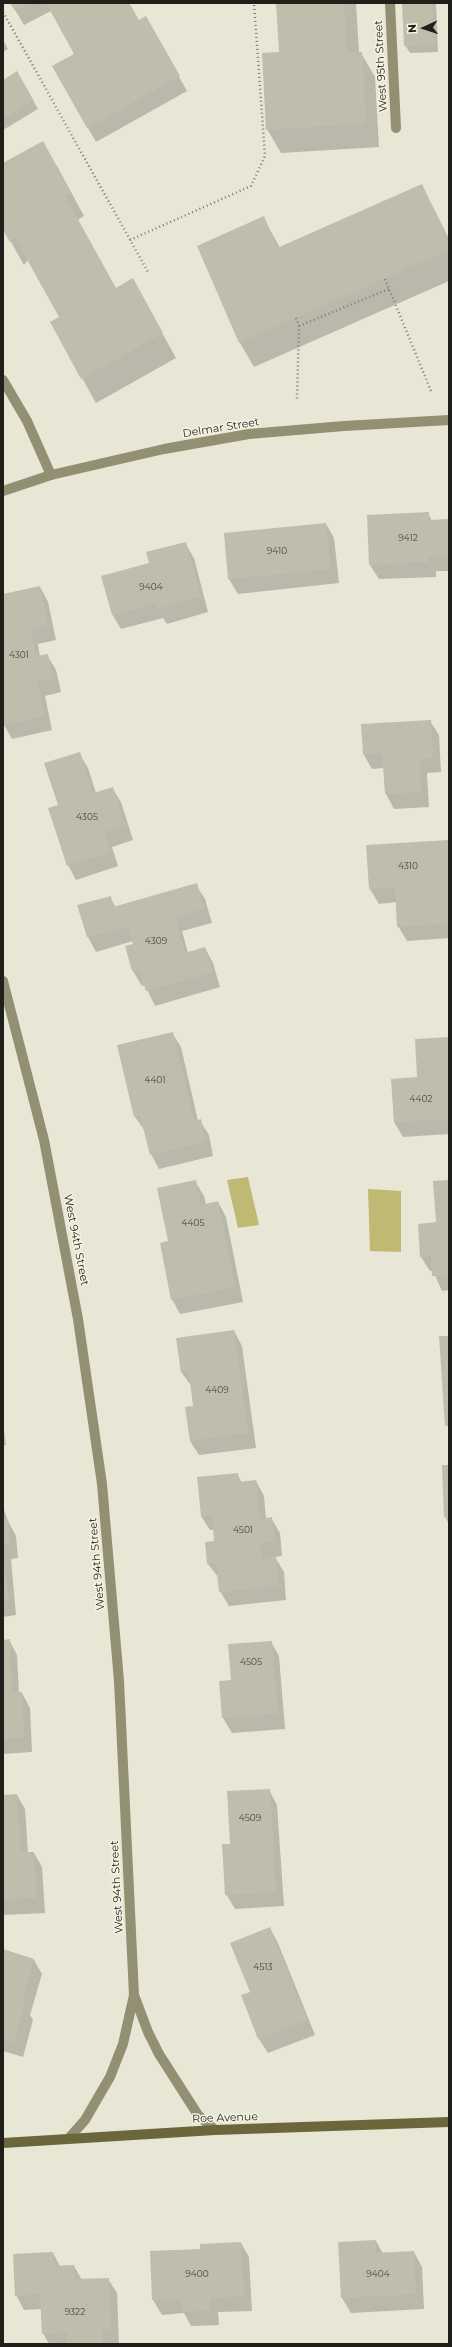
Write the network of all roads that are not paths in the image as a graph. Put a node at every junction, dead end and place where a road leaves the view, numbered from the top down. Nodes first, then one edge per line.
1 (390, 3) edge
2 (396, 128) dead end
3 (3, 380) edge
4 (449, 420) edge
5 (51, 475) junction
6 (3, 491) edge
7 (3, 981) edge
8 (134, 1995) junction
9 (449, 2122) edge
10 (215, 2130) junction
11 (69, 2138) junction
12 (3, 2142) edge

1 - 2 street, West 95th Street
3 - 5 street
4 - 5 street, Delmar Street
5 - 6 street, Delmar Street
7 - 8 street, West 94th Street
8 - 10 street, West 94th Street
8 - 11 street
9 - 10 main road, Roe Avenue
10 - 11 main road, Roe Avenue
11 - 12 main road, Roe Avenue

